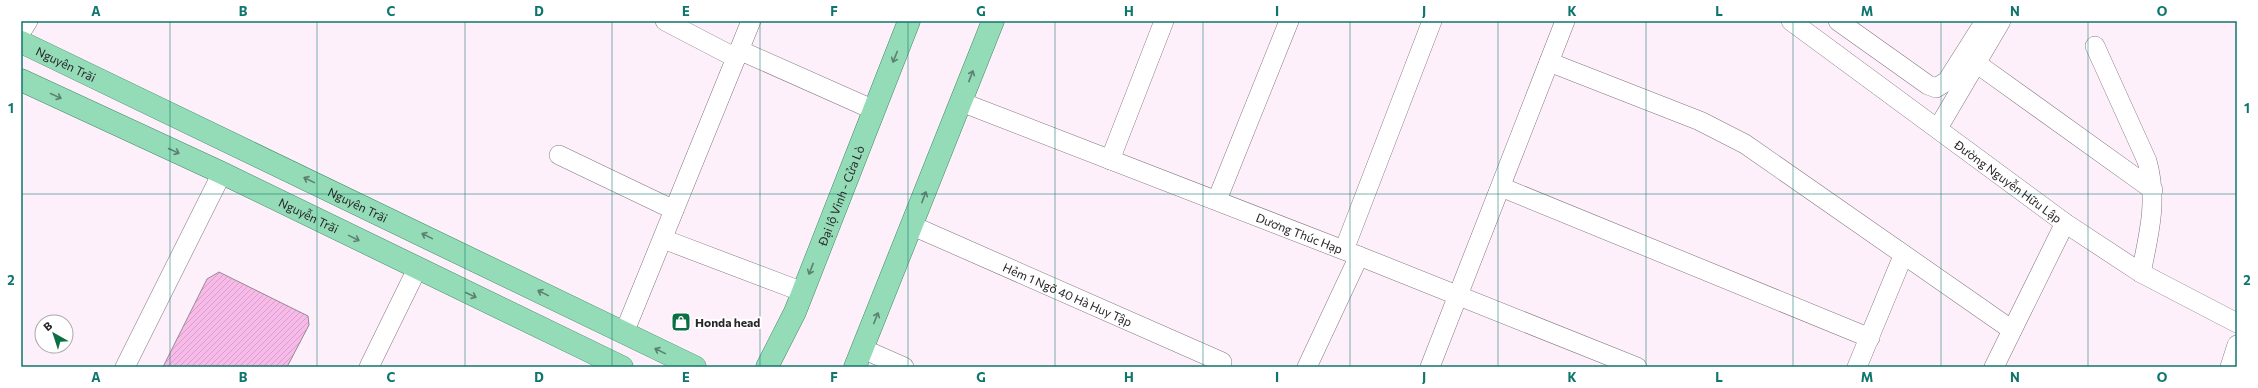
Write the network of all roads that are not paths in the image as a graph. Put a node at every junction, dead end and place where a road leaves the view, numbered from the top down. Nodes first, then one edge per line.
1 (28, 21) edge
2 (665, 21) edge
3 (751, 21) edge
4 (909, 21) edge
5 (993, 21) edge
6 (1164, 21) edge
7 (1289, 21) edge
8 (1432, 21) edge
9 (1565, 21) edge
10 (1791, 21) edge
11 (1838, 21) edge
12 (1985, 21) edge
13 (2001, 21) edge
14 (21, 32) edge
15 (21, 42) edge
16 (2095, 46) dead end
17 (738, 54) junction
18 (1549, 62) junction
19 (1976, 63) junction
20 (21, 80) edge
21 (961, 102) junction
22 (874, 110) junction
23 (1938, 128) junction
24 (236, 144) junction
25 (559, 155) dead end
26 (1110, 160) junction
27 (222, 173) junction
28 (1501, 187) junction
29 (2153, 190) junction
30 (1217, 200) junction
31 (674, 210) junction
32 (2065, 223) junction
33 (913, 226) junction
34 (663, 239) junction
35 (1351, 253) junction
36 (1903, 256) junction
37 (417, 269) junction
38 (2141, 273) junction
39 (803, 292) junction
40 (1459, 296) junction
41 (2237, 323) edge
42 (2012, 330) junction
43 (624, 333) junction
44 (1870, 338) junction
45 (2237, 345) edge
46 (859, 358) edge
47 (592, 360) edge
48 (1222, 362) dead end
49 (125, 367) edge
50 (369, 367) edge
51 (622, 367) edge
52 (695, 367) edge
53 (767, 367) edge
54 (904, 367) edge
55 (1308, 367) edge
56 (1430, 367) edge
57 (1637, 367) edge
58 (1857, 367) edge
59 (1994, 367) edge
60 (2230, 367) edge

1 - 14 street
2 - 17 street
3 - 17 street
4 -> 22 main road, Đại lộ Vinh - Cửa Lò
21 -> 5 main road
6 - 26 street
7 - 30 street
8 - 35 street
9 - 18 street
10 - 23 street, Đường Nguyễn Hữu Lập
11 - 12 street
13 - 19 street
15 - 24 main road, Nguyên Trãi
16 - 29 street
17 - 22 street
17 - 31 street
18 - 28 street
18 - 36 street
19 - 23 street
19 - 29 street
20 -> 27 main road, Nguyễn Trãi
21 - 26 street, Dương Thúc Hạp
33 -> 21 main road
22 -> 39 main road, Đại lộ Vinh - Cửa Lò
23 - 32 street, Đường Nguyễn Hữu Lập
24 - 27 main road
43 -> 24 main road, Nguyên Trãi
25 - 31 street
26 - 30 street, Dương Thúc Hạp
27 -> 37 main road, Nguyễn Trãi
27 - 49 street
28 - 40 street
28 - 44 street
29 - 38 street
30 - 35 street, Dương Thúc Hạp
31 - 34 street
32 - 38 street, Đường Nguyễn Hữu Lập
32 - 42 street
46 -> 33 main road
33 - 48 street, Hẻm 1 Ngõ 40 Hà Huy Tập
34 - 39 street
34 - 43 street
35 - 40 street, Dương Thúc Hạp
35 - 55 street
36 - 42 street
36 - 44 street
37 -> 47 main road, Nguyễn Trãi
37 - 50 street
38 - 41 street, Đường Nguyễn Hữu Lập
39 - 53 main road, Đại lộ Vinh - Cửa Lò
40 - 56 street
40 - 57 street, Dương Thúc Hạp
42 - 59 street
52 -> 43 main road, Nguyên Trãi
44 - 58 street
45 - 60 street
46 - 54 street
47 - 51 main road, Nguyễn Trãi

